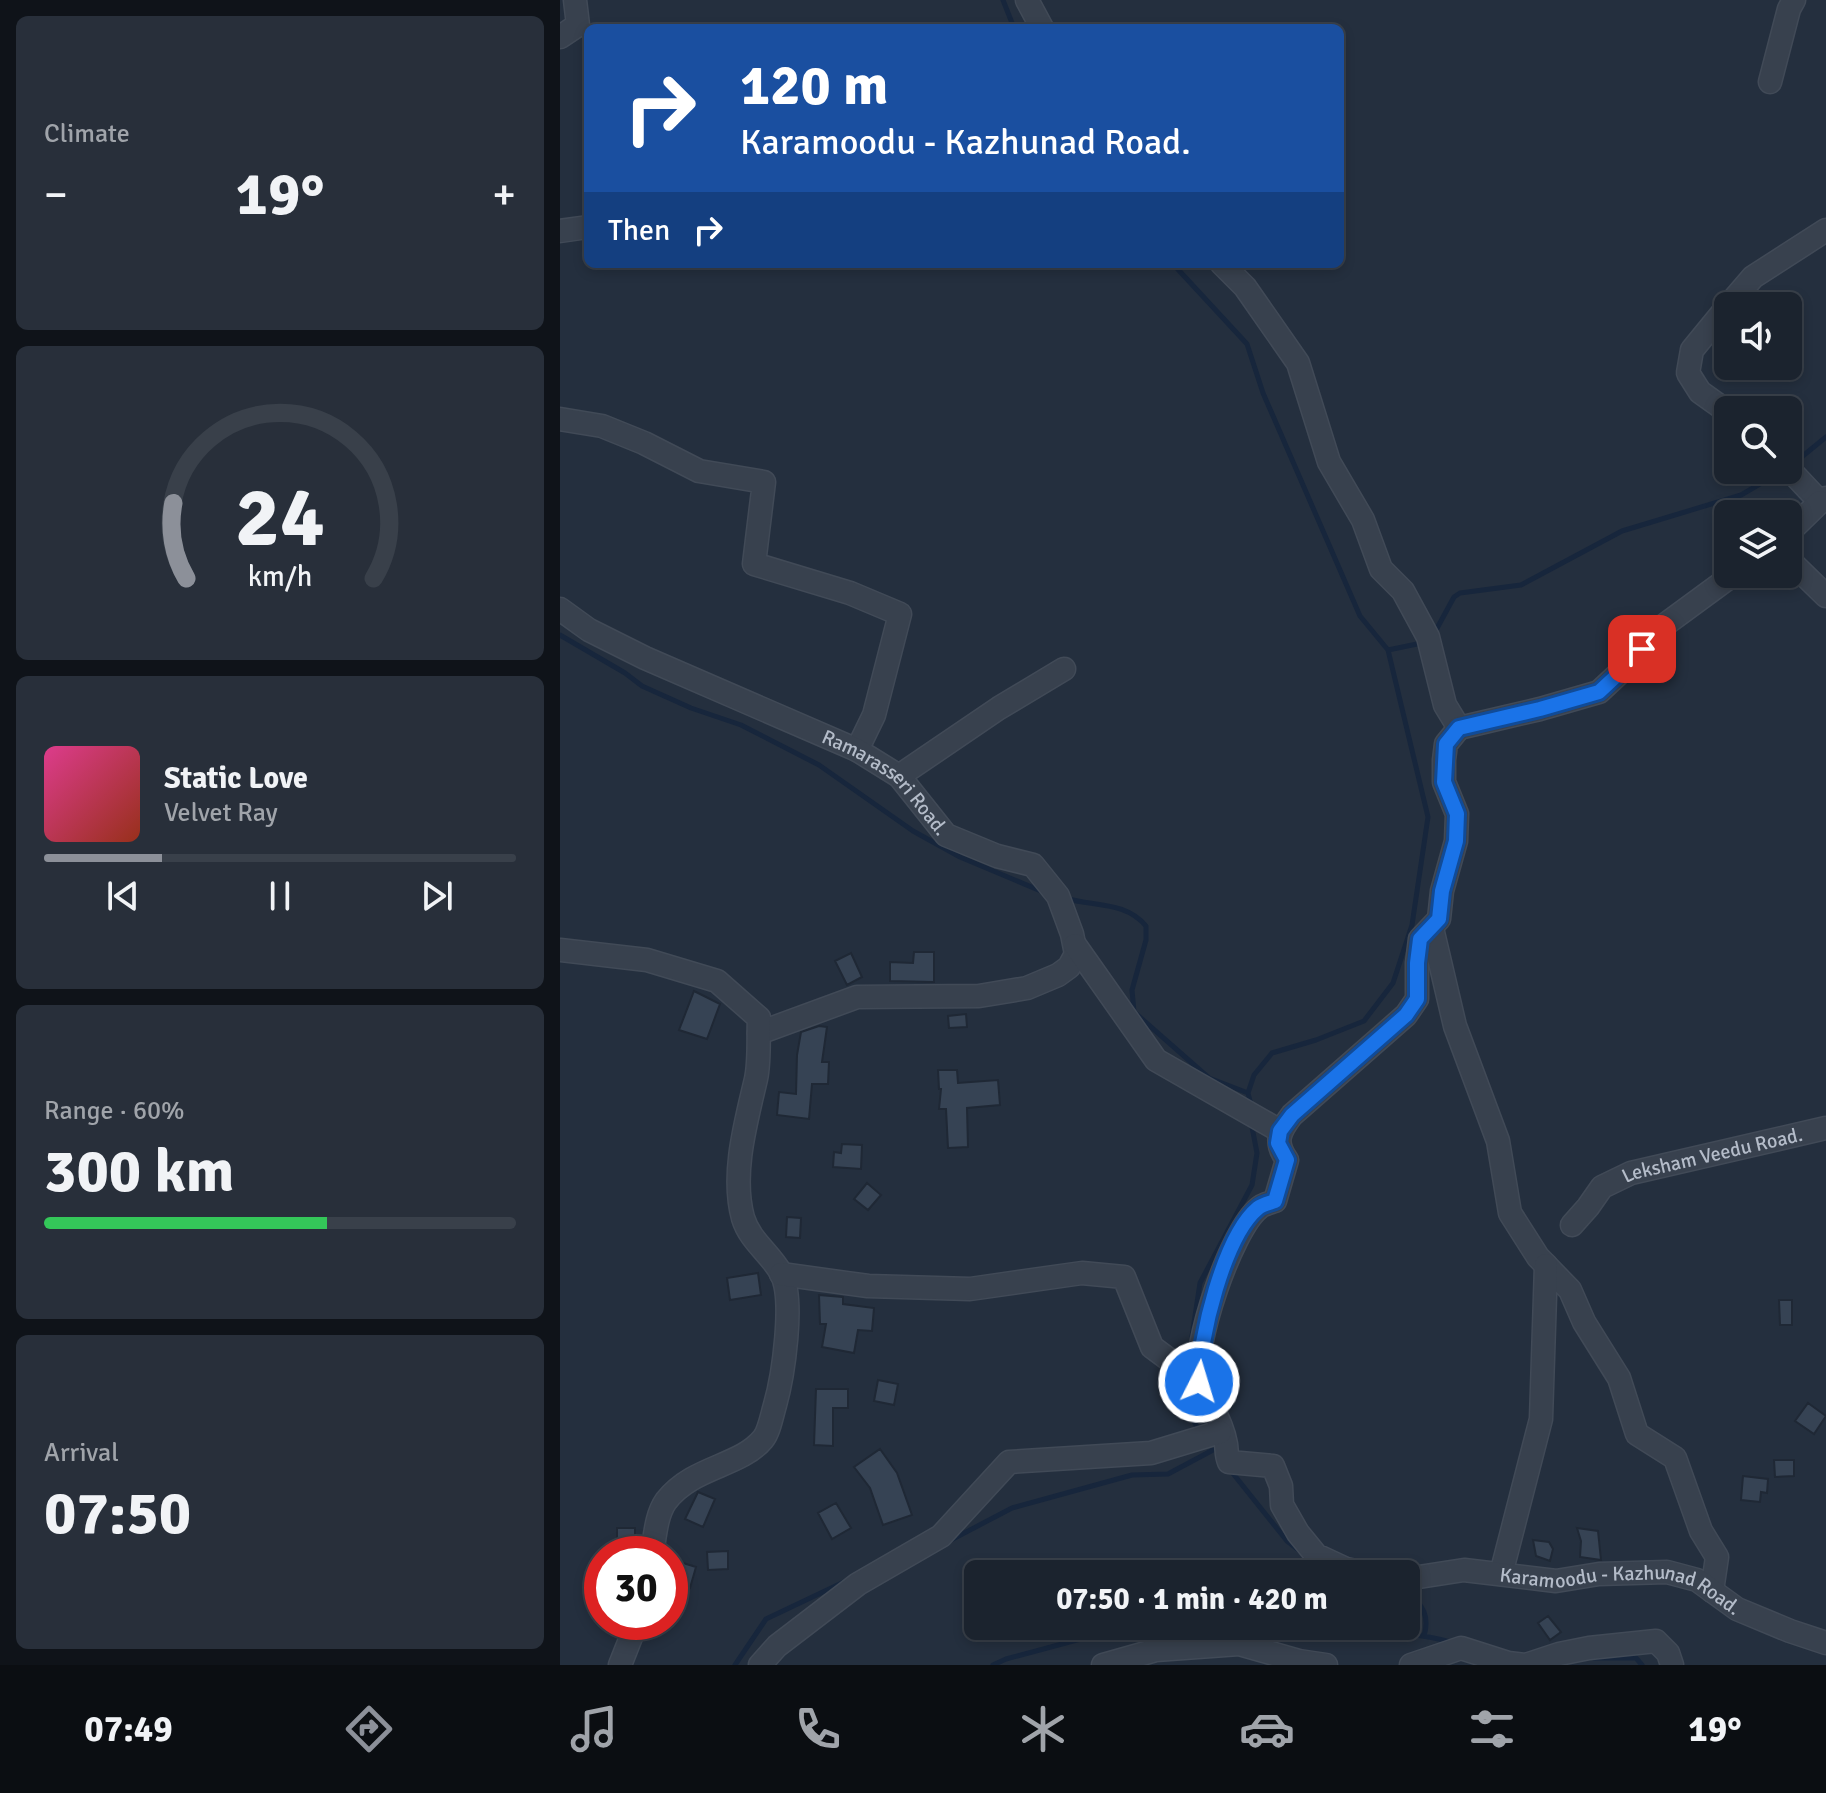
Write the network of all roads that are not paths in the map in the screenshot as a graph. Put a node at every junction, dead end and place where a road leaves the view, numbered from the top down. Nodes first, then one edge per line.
1 (575, 0) edge
2 (1027, 0) edge
3 (1794, 0) edge
4 (1040, 24) edge
5 (560, 37) edge
6 (1770, 82) dead end
7 (584, 228) edge
8 (1826, 230) edge
9 (560, 231) edge
10 (1226, 268) edge
11 (1740, 292) edge
12 (1714, 323) edge
13 (1714, 402) edge
14 (560, 419) edge
15 (1802, 481) edge
16 (1823, 500) edge
17 (1802, 520) edge
18 (1802, 573) edge
19 (1715, 588) edge
20 (1826, 596) edge
21 (560, 609) edge
22 (1064, 669) dead end
23 (1459, 728) junction
24 (857, 750) junction
25 (899, 776) junction
26 (1432, 928) junction
27 (1075, 945) junction
28 (560, 950) edge
29 (759, 1033) junction
30 (1826, 1128) edge
31 (1280, 1131) junction
32 (1572, 1225) dead end
33 (1546, 1265) junction
34 (781, 1274) junction
35 (1199, 1382) junction
36 (1220, 1432) junction
37 (656, 1536) edge
38 (1327, 1560) edge
39 (1501, 1574) junction
40 (1420, 1577) edge
41 (1712, 1591) junction
42 (630, 1640) edge
43 (1826, 1643) edge
44 (620, 1665) edge
45 (760, 1665) edge
46 (1103, 1665) edge
47 (1326, 1665) edge
48 (1411, 1665) edge
49 (1672, 1665) edge

1 - 5 street
2 - 4 street
3 - 6 street
7 - 9 street
8 - 11 street
10 - 23 street
12 - 13 street
14 - 24 street
15 - 16 street
16 - 17 street
18 - 20 street
19 - 23 street
21 - 24 street, Ramarasseri Road.
22 - 25 street
23 - 26 street
24 - 25 street, Ramarasseri Road.
25 - 27 street, Ramarasseri Road.
26 - 31 street
26 - 33 street
27 - 29 street
27 - 31 street, Ramarasseri Road.
28 - 29 street
29 - 34 street
30 - 32 street, Leksham Veedu Road.
31 - 35 street
33 - 39 street
33 - 41 street
34 - 35 street
34 - 37 street
35 - 36 street
36 - 38 street
36 - 45 street
39 - 40 street, Karamoodu - Kazhunad Road.
39 - 41 street, Karamoodu - Kazhunad Road.
41 - 43 street, Karamoodu - Kazhunad Road.
42 - 44 street
46 - 47 street
48 - 49 street

